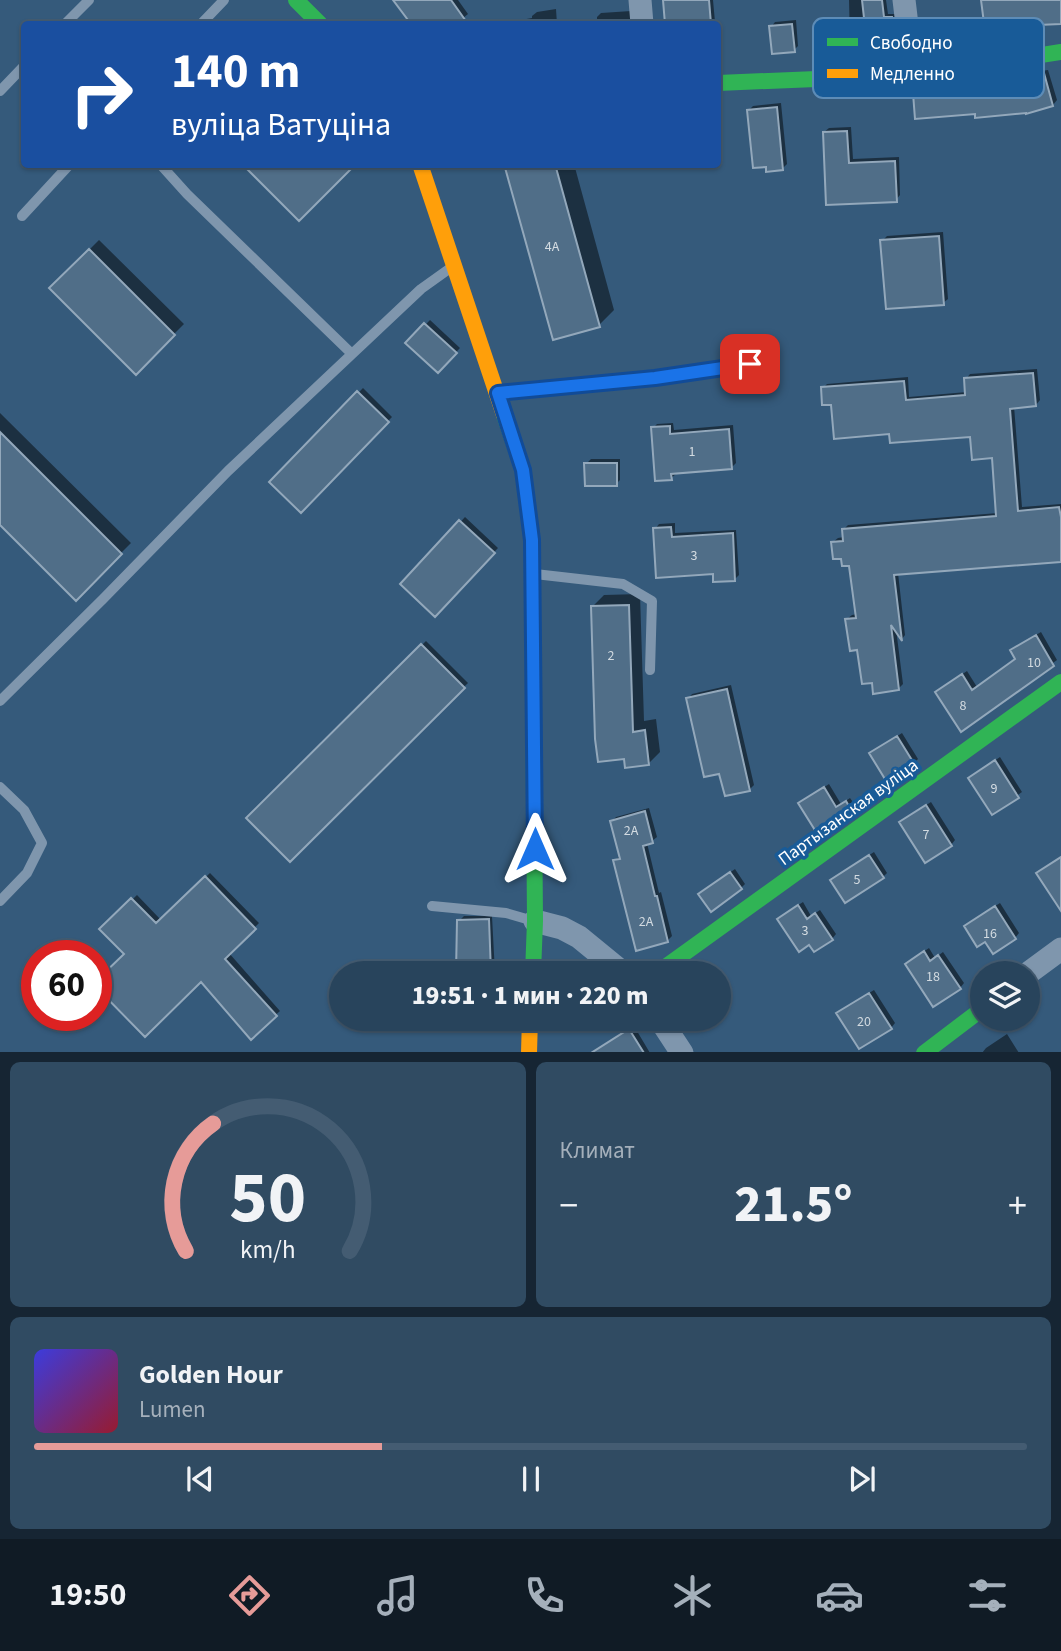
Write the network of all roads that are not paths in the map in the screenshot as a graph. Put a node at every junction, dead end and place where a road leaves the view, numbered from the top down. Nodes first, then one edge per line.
1 (89, 0) edge
2 (224, 0) edge
3 (296, 0) edge
4 (640, 0) edge
5 (904, 0) edge
6 (906, 18) edge
7 (68, 21) edge
8 (204, 21) edge
9 (317, 21) edge
10 (642, 21) edge
11 (21, 69) edge
12 (813, 79) edge
13 (721, 83) edge
14 (0, 91) edge
15 (66, 168) edge
16 (164, 168) edge
17 (421, 168) edge
18 (22, 216) dead end
19 (455, 265) junction
20 (352, 354) junction
21 (750, 364) dead end
22 (498, 393) junction
23 (533, 574) junction
24 (650, 670) dead end
25 (1061, 682) edge
26 (0, 701) edge
27 (0, 787) edge
28 (0, 901) edge
29 (432, 906) dead end
30 (535, 921) junction
31 (1061, 948) edge
32 (533, 961) edge
33 (608, 961) edge
34 (674, 961) edge
35 (1040, 964) edge
36 (970, 1019) edge
37 (529, 1031) edge
38 (668, 1031) edge
39 (931, 1051) edge
40 (528, 1052) edge
41 (682, 1052) edge

1 - 7 lane
2 - 8 lane
3 - 9 street
4 - 10 street
5 - 6 street
11 - 14 lane
12 - 13 street
15 - 18 lane
16 - 20 lane
17 - 19 street
19 - 20 lane
19 - 22 street
20 - 26 lane
21 - 22 street
22 - 23 street
23 - 24 lane
23 - 30 street
25 - 34 street, Партызанская вуліца
27 - 28 lane
29 - 30 lane
30 - 32 street
30 - 33 street
31 - 35 street
36 - 39 street
37 - 40 street
38 - 41 street

